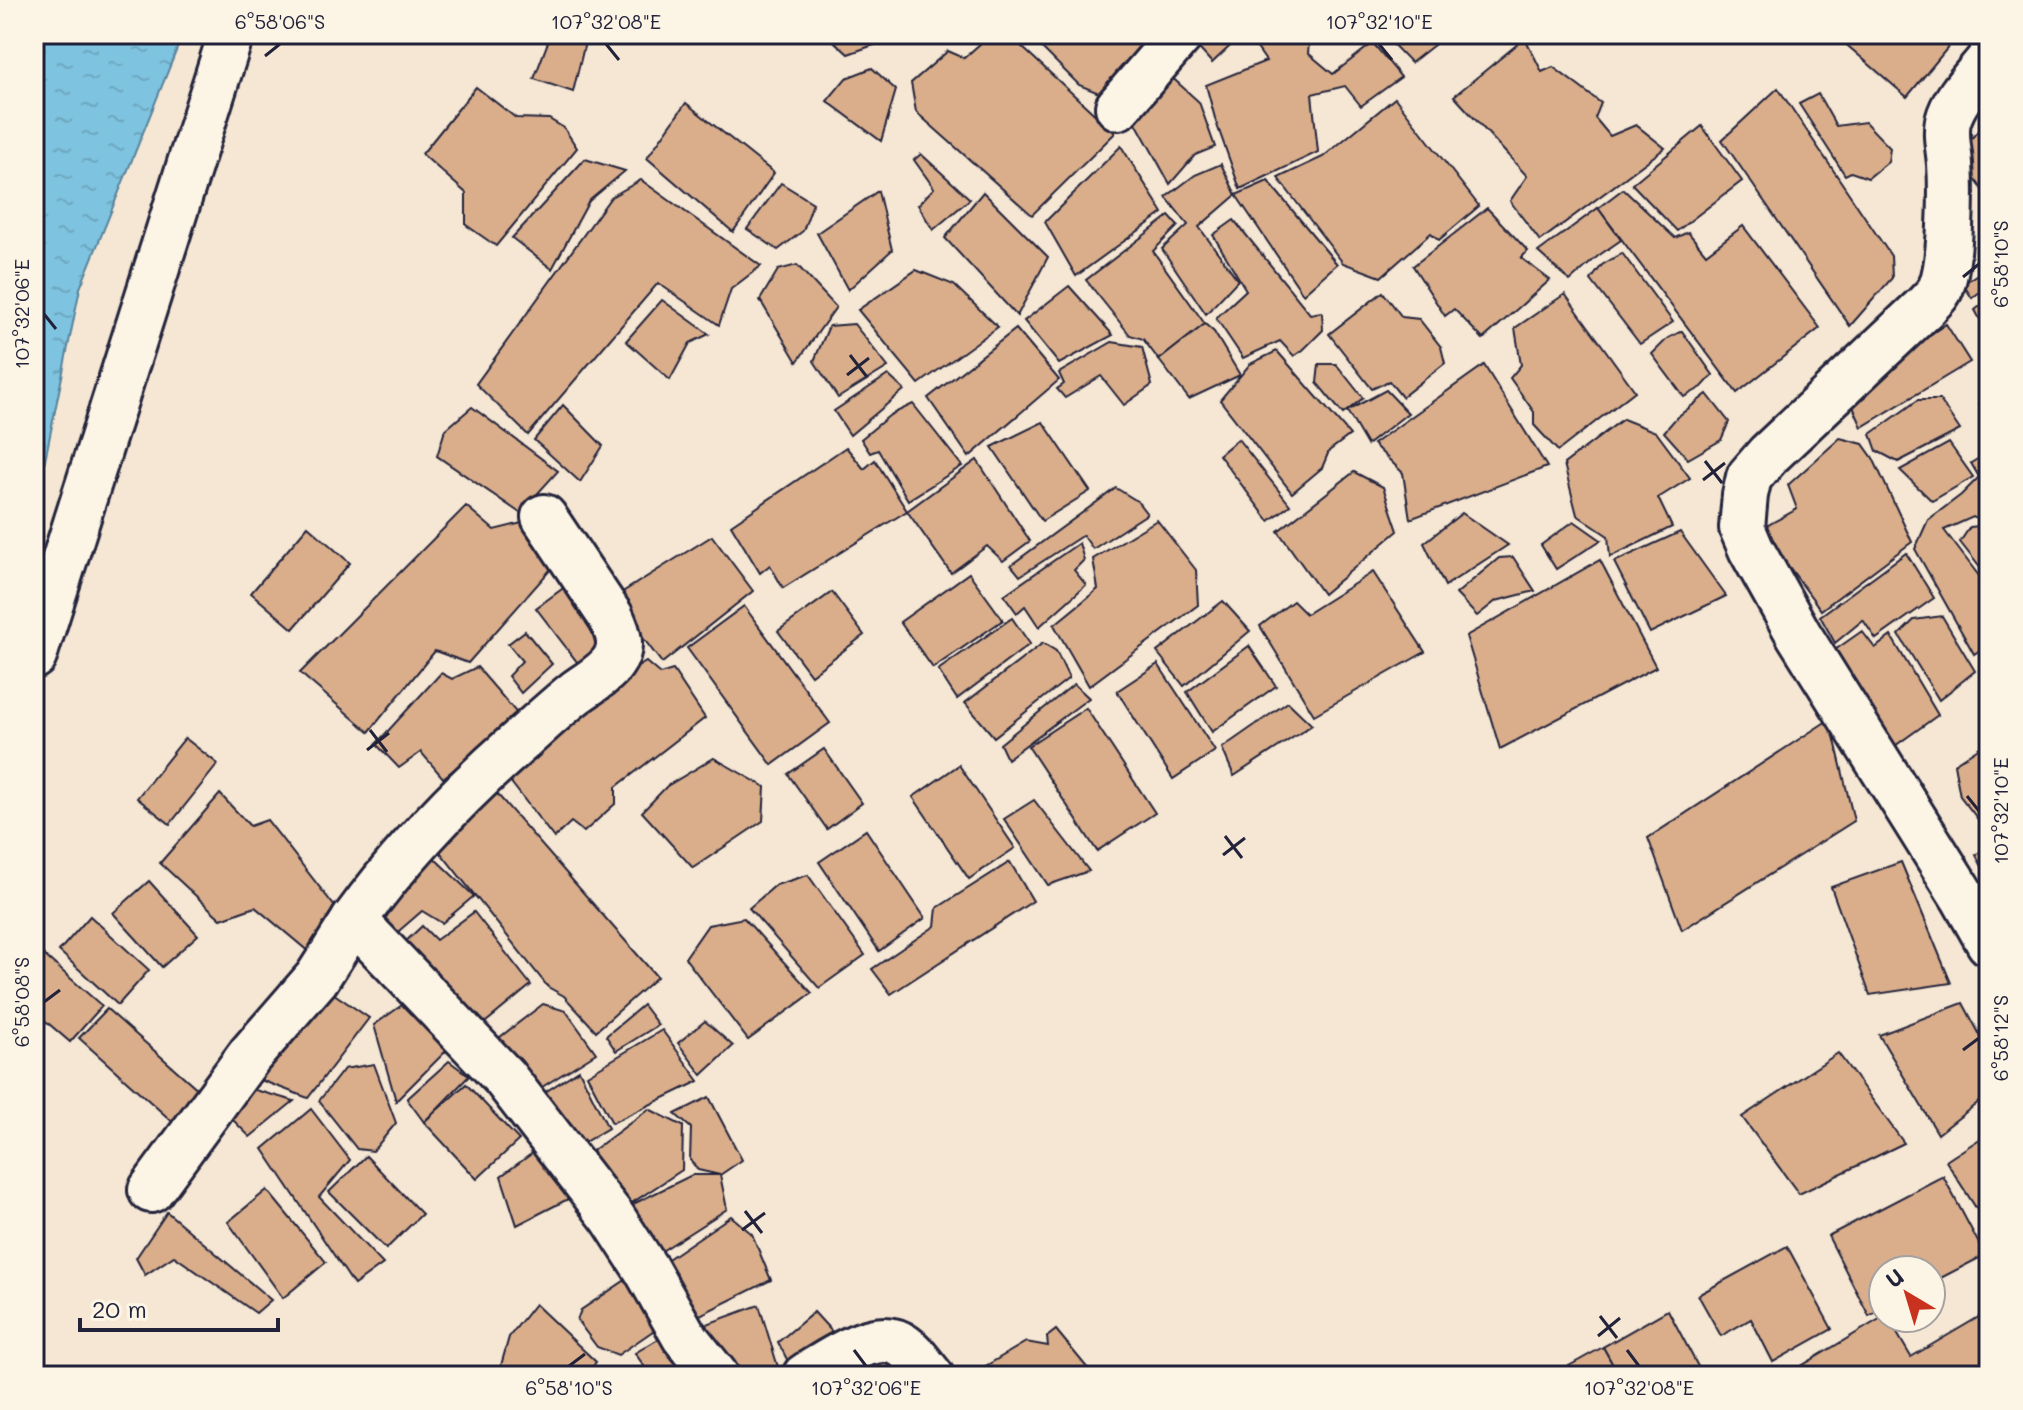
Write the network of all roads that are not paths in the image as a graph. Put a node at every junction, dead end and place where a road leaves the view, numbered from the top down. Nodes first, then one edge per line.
1 (231, 34) edge
2 (1181, 34) edge
3 (1989, 60) edge
4 (1118, 107) dead end
5 (544, 517) dead end
6 (34, 656) edge
7 (354, 920) junction
8 (1989, 943) edge
9 (151, 1190) dead end
10 (716, 1376) edge
11 (805, 1376) edge
12 (931, 1376) edge

1 - 6 street
2 - 4 street
3 - 8 street
5 - 7 street
7 - 9 street
7 - 10 street
11 - 12 street

